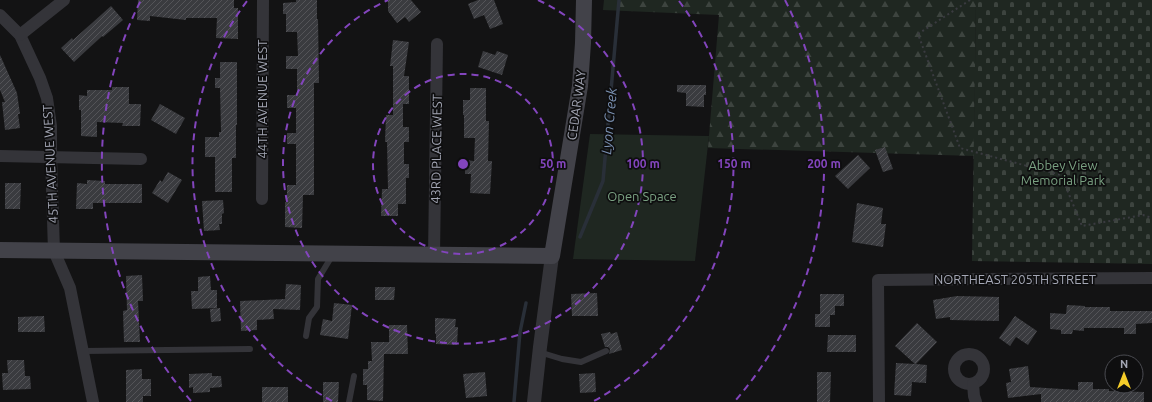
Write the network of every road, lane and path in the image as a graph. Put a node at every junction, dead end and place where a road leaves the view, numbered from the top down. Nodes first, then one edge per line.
1 (64, 0) edge
2 (263, 0) edge
3 (584, 0) edge
4 (970, 0) edge
5 (0, 15) edge
6 (20, 35) junction
7 (437, 44) dead end
8 (0, 156) edge
9 (51, 157) junction
10 (141, 159) dead end
11 (262, 199) dead end
12 (1152, 218) edge
13 (0, 250) edge
14 (54, 251) junction
15 (332, 254) junction
16 (434, 255) junction
17 (552, 256) junction
18 (1152, 278) edge
19 (306, 336) dead end
20 (250, 349) dead end
21 (84, 351) junction
22 (606, 351) dead end
23 (539, 352) junction
24 (354, 376) dead end
25 (973, 384) dead end
26 (93, 402) edge
27 (348, 402) edge
28 (534, 402) edge
29 (879, 402) edge
30 (976, 402) edge

1 - 6 street
2 - 11 street, 44TH AVENUE WEST
3 - 17 main road, CEDAR WAY
4 - 12 path
5 - 6 street
6 - 9 street, 45TH AVENUE WEST
7 - 16 street, 43RD PLACE WEST
8 - 9 street
9 - 10 street
9 - 14 street, 45TH AVENUE WEST
13 - 14 main road
14 - 15 main road
14 - 21 street
15 - 16 main road
15 - 19 lane
16 - 17 main road
17 - 23 street
18 - 29 street, NORTHEAST 205TH STREET
20 - 21 lane
21 - 26 street
22 - 23 lane
23 - 28 street
24 - 27 lane
25 - 30 street

